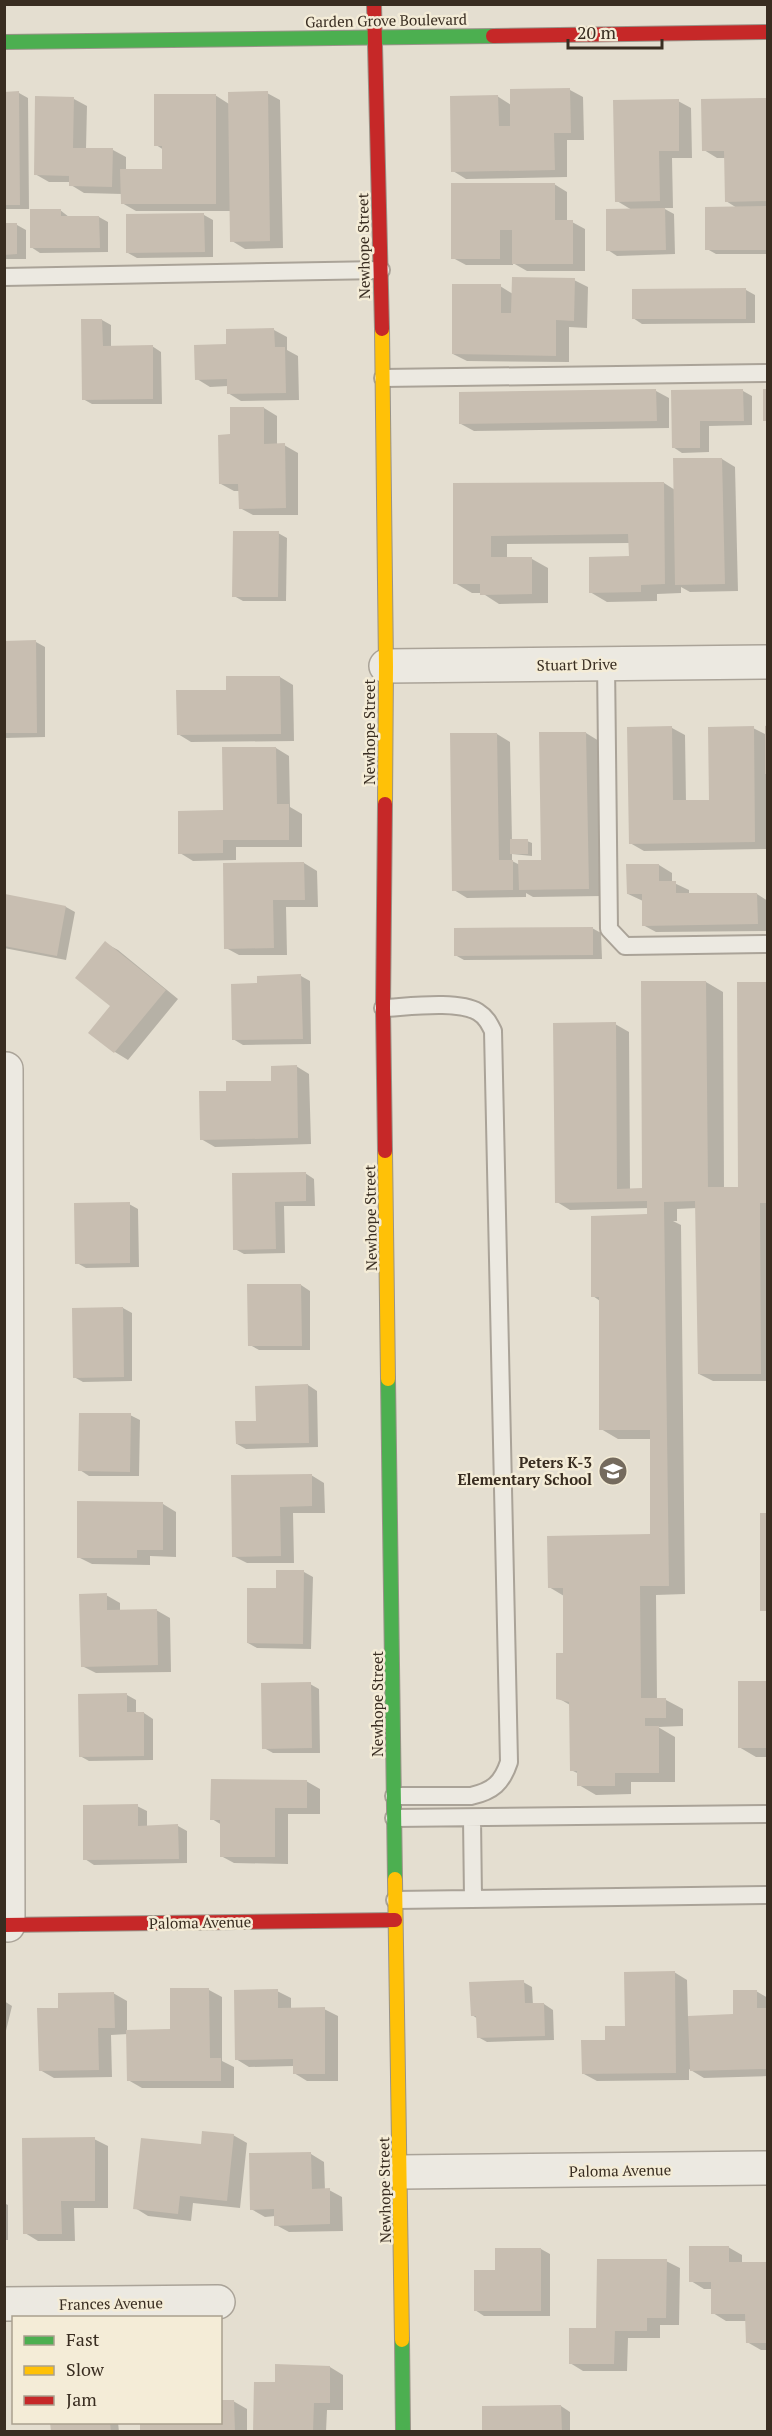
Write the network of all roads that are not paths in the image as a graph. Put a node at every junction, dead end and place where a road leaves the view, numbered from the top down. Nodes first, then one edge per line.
1 (374, 4) edge
2 (768, 32) edge
3 (375, 37) junction
4 (4, 42) edge
5 (381, 270) junction
6 (4, 277) edge
7 (768, 373) edge
8 (383, 378) junction
9 (768, 662) edge
10 (606, 663) junction
11 (386, 666) junction
12 (768, 944) edge
13 (383, 1008) junction
14 (4, 1069) edge
15 (394, 1796) junction
16 (768, 1814) edge
17 (394, 1818) junction
18 (472, 1818) junction
19 (768, 1895) edge
20 (473, 1899) junction
21 (395, 1900) junction
22 (395, 1920) junction
23 (6, 1925) edge
24 (768, 2168) edge
25 (400, 2172) junction
26 (218, 2302) dead end
27 (4, 2304) edge
28 (404, 2432) edge

1 - 3 street, Newhope Street
2 - 3 street, Garden Grove Boulevard
3 - 4 street, Garden Grove Boulevard
3 - 5 street, Newhope Street
5 - 6 lane
5 - 8 street, Newhope Street
7 - 8 lane
8 - 11 street, Newhope Street
9 - 10 street, Stuart Drive
10 - 11 street, Stuart Drive
10 - 12 lane
11 - 13 street, Newhope Street
13 - 15 street, Newhope Street
13 - 15 lane
14 - 23 street
15 - 17 street, Newhope Street
16 - 18 lane
17 - 18 lane
17 - 21 street, Newhope Street
18 - 20 lane
19 - 20 lane
20 - 21 lane
21 - 22 street, Newhope Street
22 - 23 street, Paloma Avenue
22 - 25 street, Newhope Street
24 - 25 street, Paloma Avenue
25 - 28 street, Newhope Street
26 - 27 street, Frances Avenue

